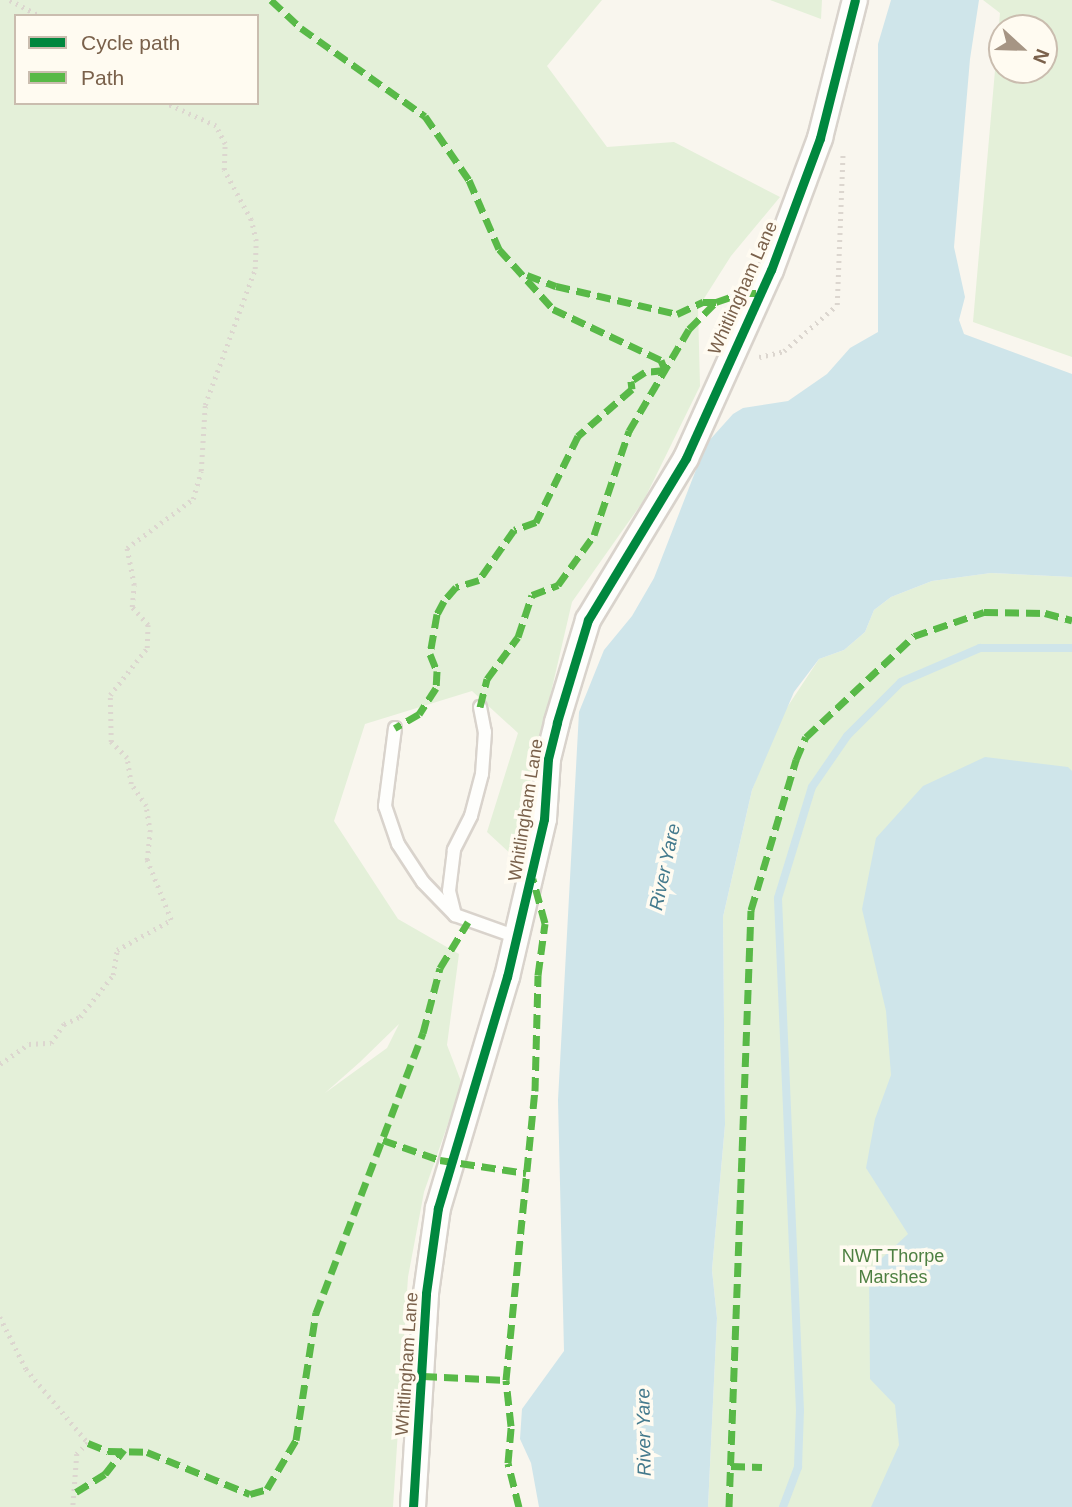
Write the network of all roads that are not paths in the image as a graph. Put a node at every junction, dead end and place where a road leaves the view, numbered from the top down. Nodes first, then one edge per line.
1 (855, 0) edge
2 (480, 707) dead end
3 (395, 728) dead end
4 (455, 915) junction
5 (517, 937) junction
6 (413, 1507) edge

1 - 5 street, Whitlingham Lane
2 - 4 lane
3 - 4 lane
4 - 5 lane
5 - 6 street, Whitlingham Lane

